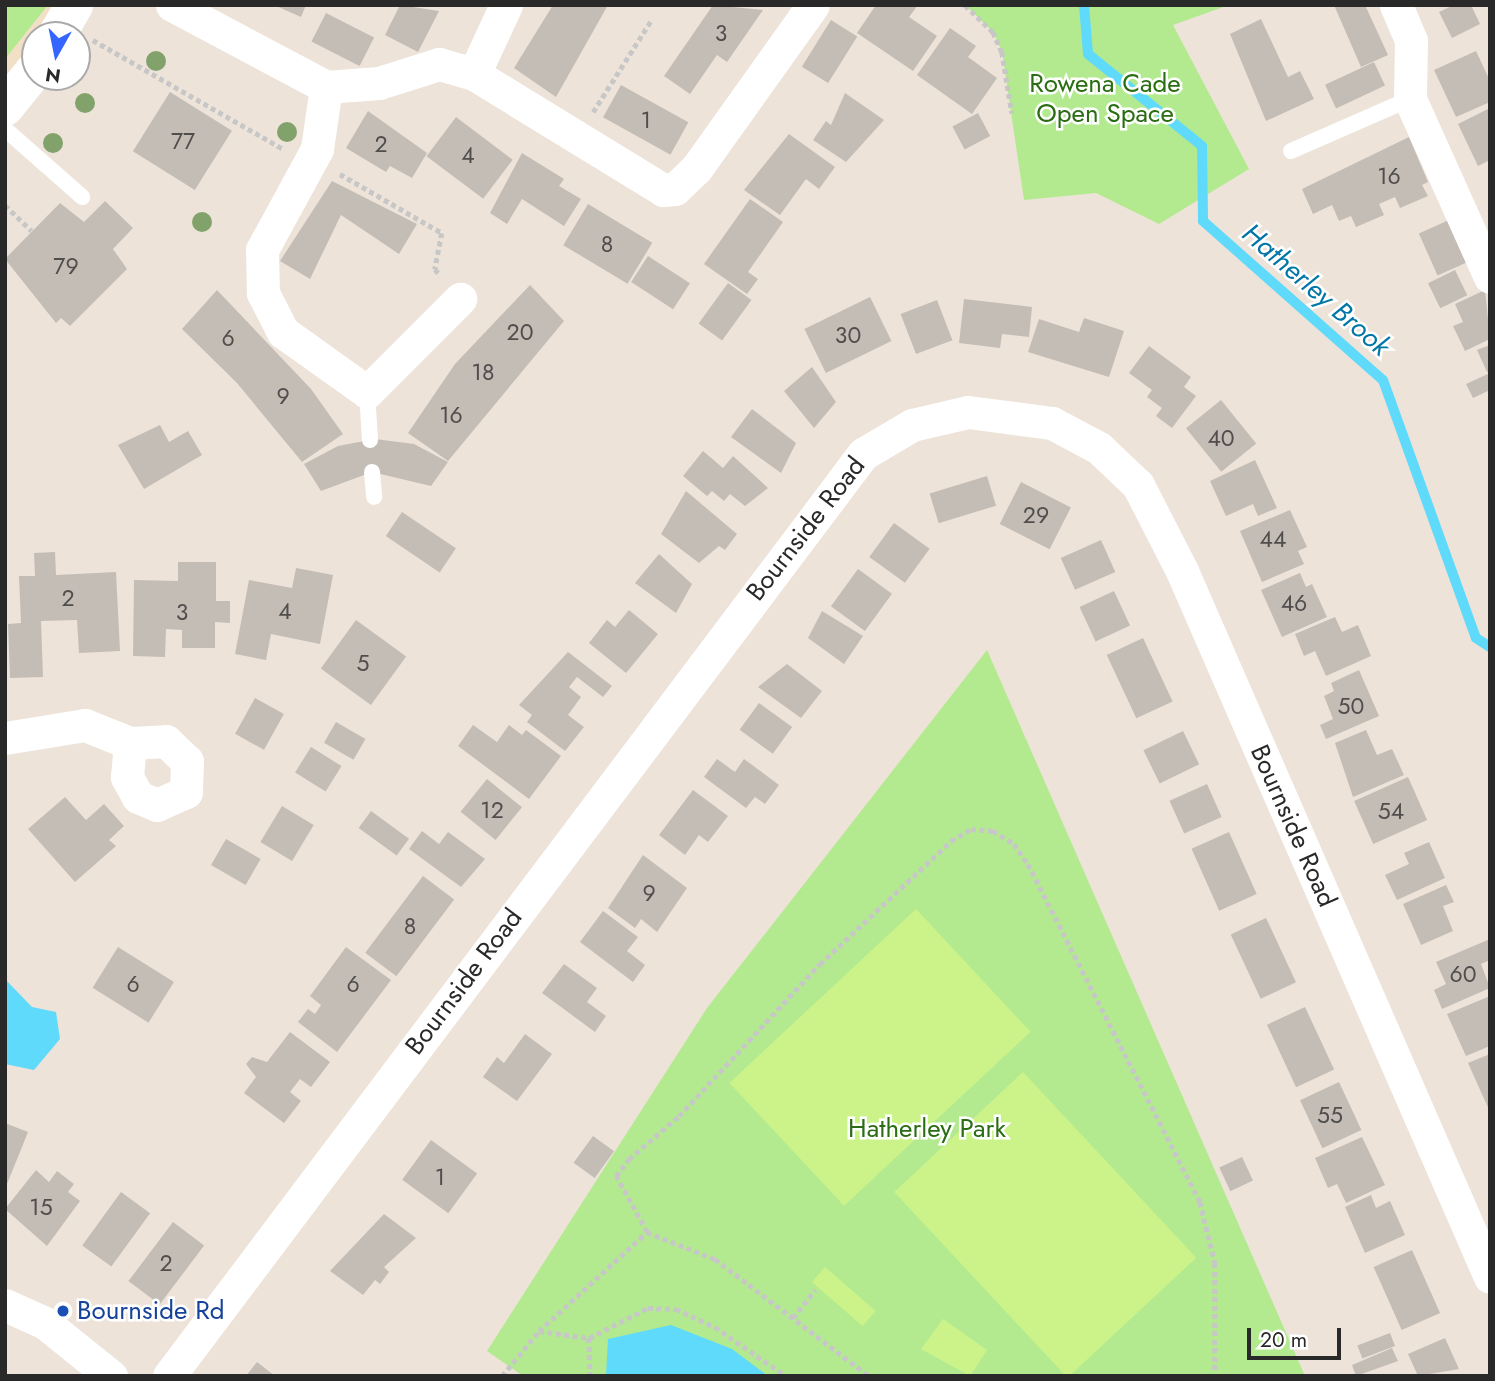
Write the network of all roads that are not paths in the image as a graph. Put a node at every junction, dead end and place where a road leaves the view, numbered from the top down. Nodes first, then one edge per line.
1 (172, 5) edge
2 (506, 5) edge
3 (813, 5) edge
4 (1396, 5) edge
5 (474, 74) junction
6 (21, 87) edge
7 (326, 87) junction
8 (1410, 99) junction
9 (5, 107) edge
10 (5, 129) edge
11 (1292, 151) dead end
12 (82, 197) dead end
13 (1490, 277) edge
14 (460, 299) road end
15 (367, 392) junction
16 (370, 440) dead end
17 (372, 472) dead end
18 (374, 497) dead end
19 (5, 738) edge
20 (130, 743) dead end
21 (1490, 1277) edge
22 (5, 1305) edge
23 (111, 1376) edge
24 (169, 1376) edge

1 - 7 street
2 - 5 street
3 - 5 street
4 - 8 street
5 - 7 street
6 - 9 street
7 - 15 street
8 - 11 lane
8 - 13 street
10 - 12 lane
14 - 15 street
15 - 16 lane
17 - 18 lane
19 - 20 street
21 - 24 street, Bournside Road
22 - 23 street

